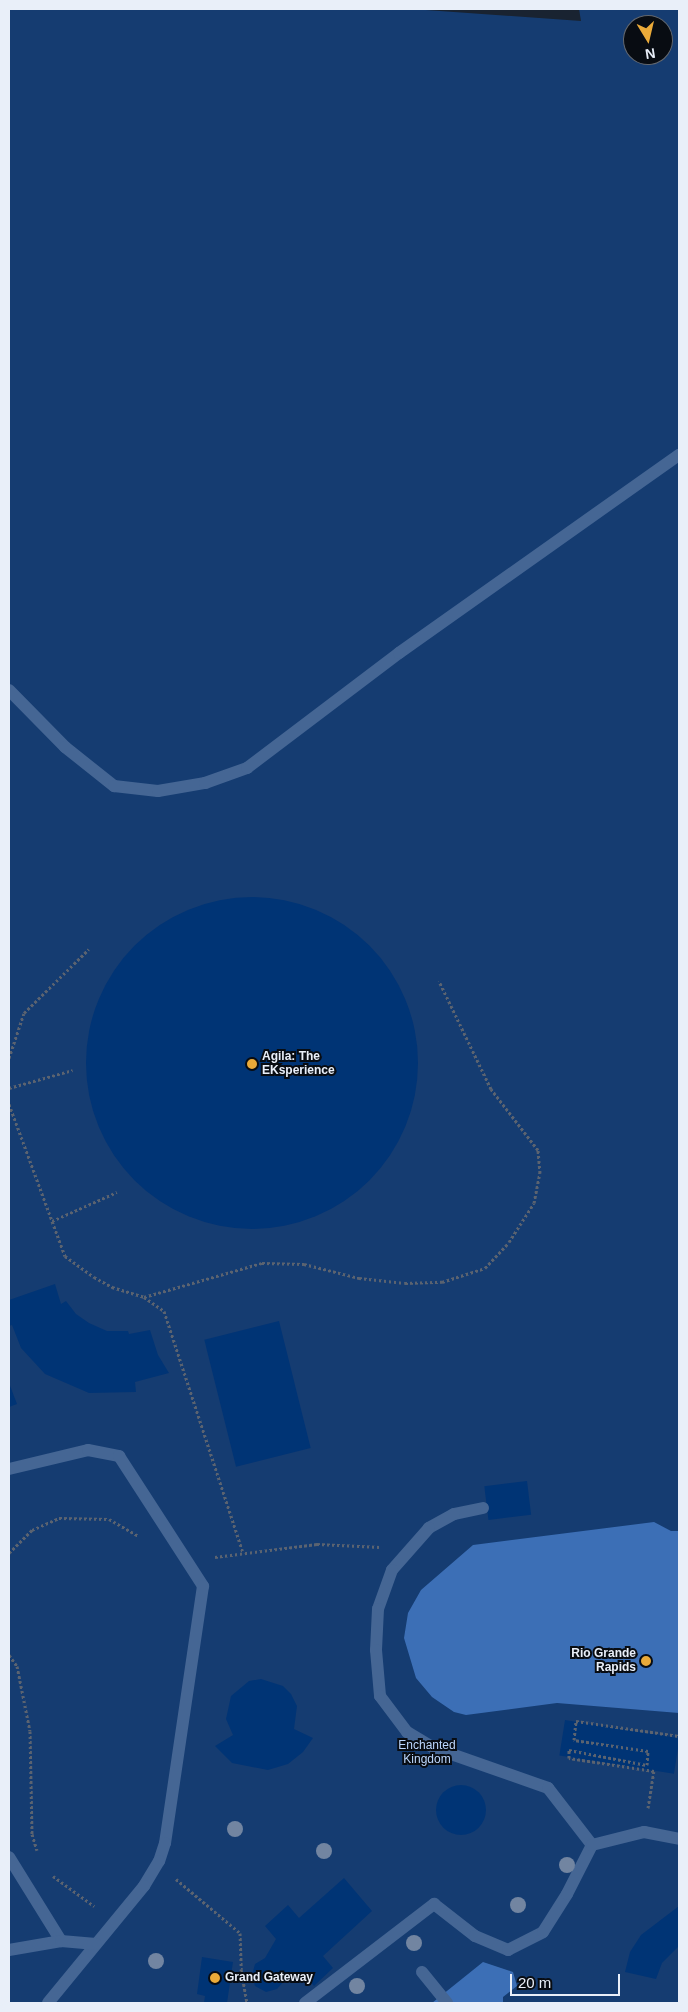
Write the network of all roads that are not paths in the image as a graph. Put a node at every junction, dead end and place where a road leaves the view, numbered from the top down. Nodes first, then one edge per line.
1 (679, 455) edge
2 (9, 690) edge
3 (9, 1469) edge
4 (483, 1508) dead end
5 (679, 1839) edge
6 (592, 1846) junction
7 (9, 1857) edge
8 (61, 1941) junction
9 (96, 1944) junction
10 (9, 1950) edge
11 (422, 1972) dead end
12 (48, 2003) edge
13 (305, 2003) edge
14 (447, 2003) edge

1 - 2 street
3 - 9 street
4 - 6 street
5 - 6 street
6 - 13 street
7 - 8 street
8 - 9 street
8 - 10 street
9 - 12 street
11 - 14 street

